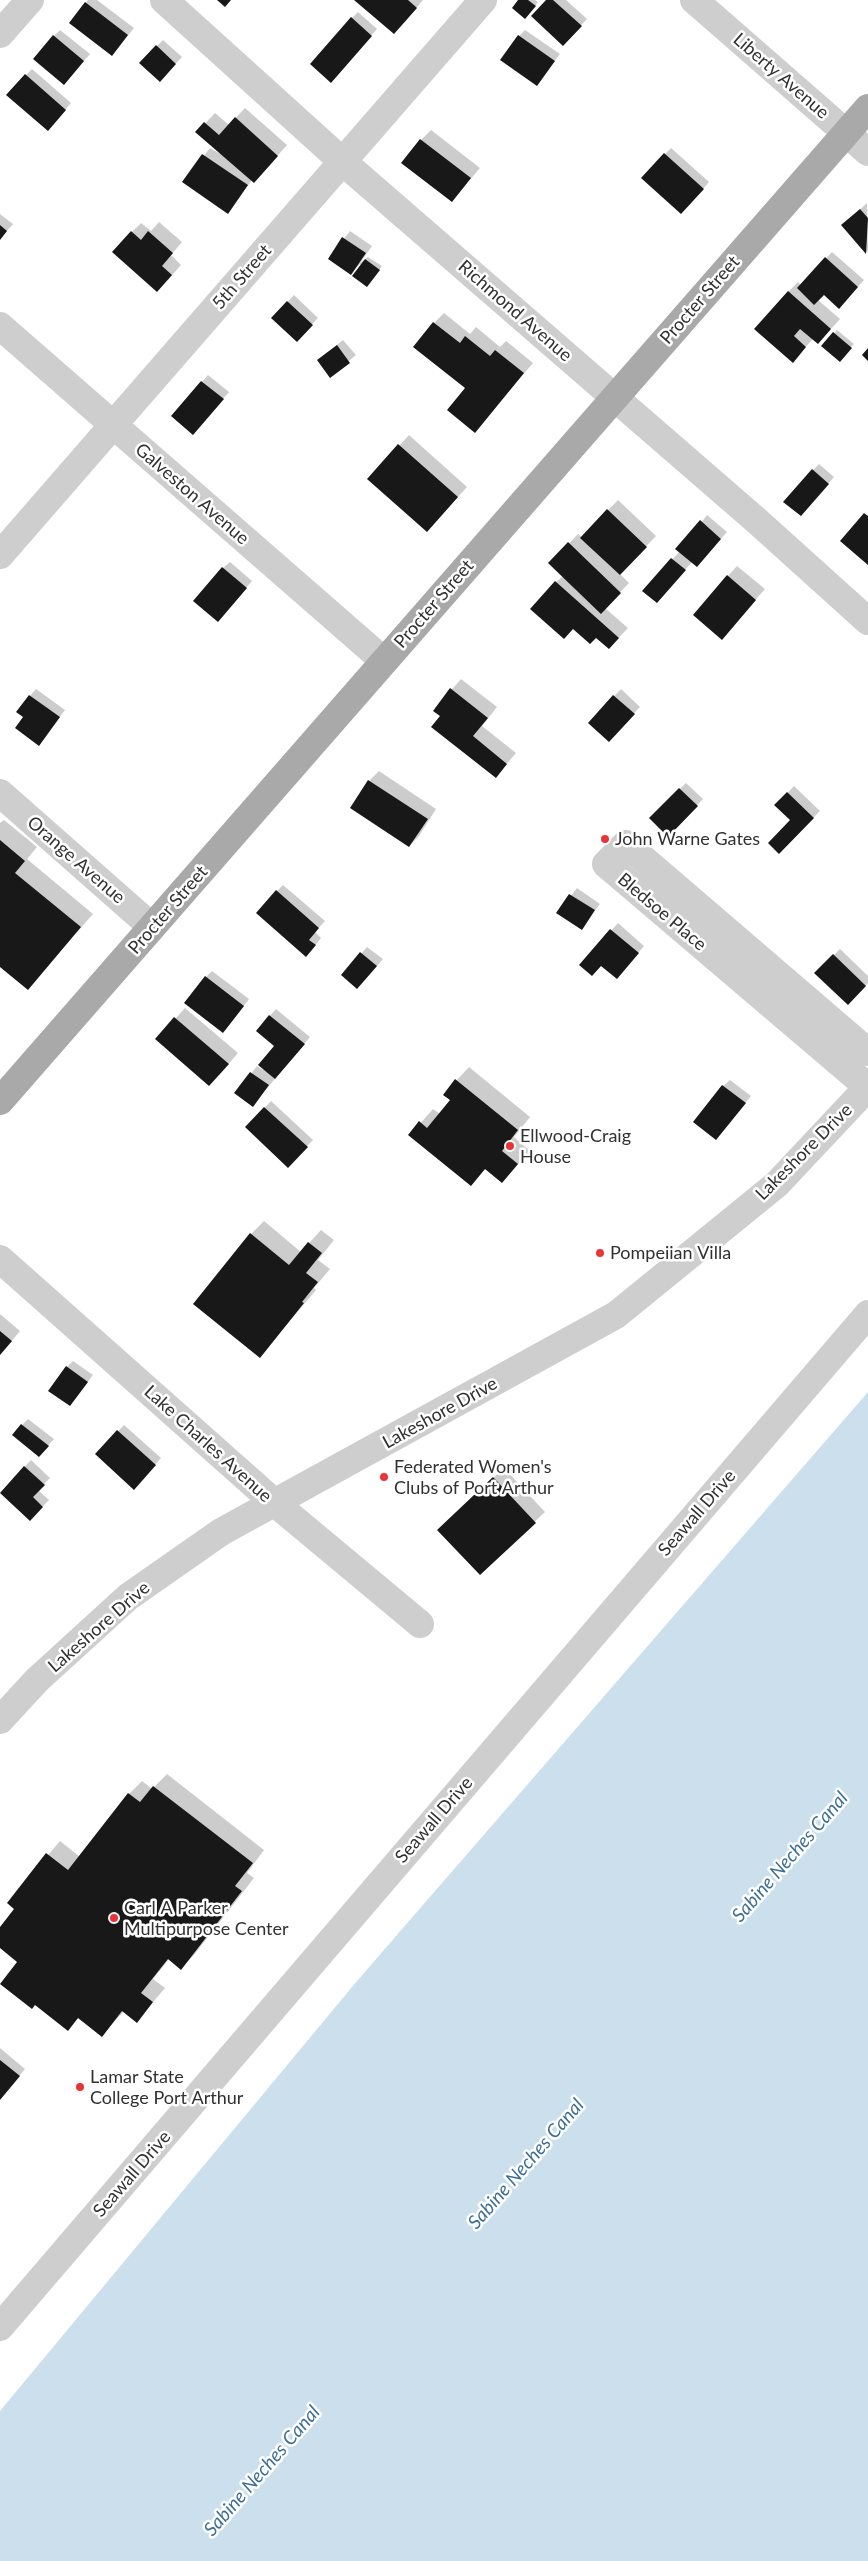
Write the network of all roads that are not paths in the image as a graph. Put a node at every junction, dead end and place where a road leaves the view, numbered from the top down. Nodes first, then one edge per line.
1 (30, 0) edge
2 (164, 0) edge
3 (483, 0) edge
4 (694, 0) edge
5 (0, 34) edge
6 (868, 108) edge
7 (846, 133) junction
8 (868, 152) edge
9 (343, 162) junction
10 (0, 326) edge
11 (615, 398) junction
12 (113, 425) junction
13 (0, 555) edge
14 (868, 621) edge
15 (384, 662) junction
16 (0, 793) edge
17 (152, 927) junction
18 (868, 1052) edge
19 (868, 1087) edge
20 (0, 1101) edge
21 (0, 1259) edge
22 (868, 1314) edge
23 (276, 1504) junction
24 (420, 1624) dead end
25 (0, 1720) edge
26 (0, 2327) edge

1 - 5 street
2 - 9 street, Richmond Avenue
3 - 9 street, 5th Street
4 - 7 street, Liberty Avenue
6 - 7 main road, Procter Street
7 - 8 street, Liberty Avenue
7 - 11 main road, Procter Street
9 - 11 street, Richmond Avenue
9 - 12 street, 5th Street
10 - 12 street, Galveston Avenue
11 - 14 street, Richmond Avenue
11 - 15 main road, Procter Street
12 - 13 street, 5th Street
12 - 15 street, Galveston Avenue
15 - 17 main road, Procter Street
16 - 17 street, Orange Avenue
17 - 20 main road, Procter Street
18 - 19 street, Bledsoe Place
19 - 23 street, Lakeshore Drive
21 - 23 street, Lake Charles Avenue
22 - 26 street, Seawall Drive
23 - 24 street, Lake Charles Avenue
23 - 25 street, Lakeshore Drive

